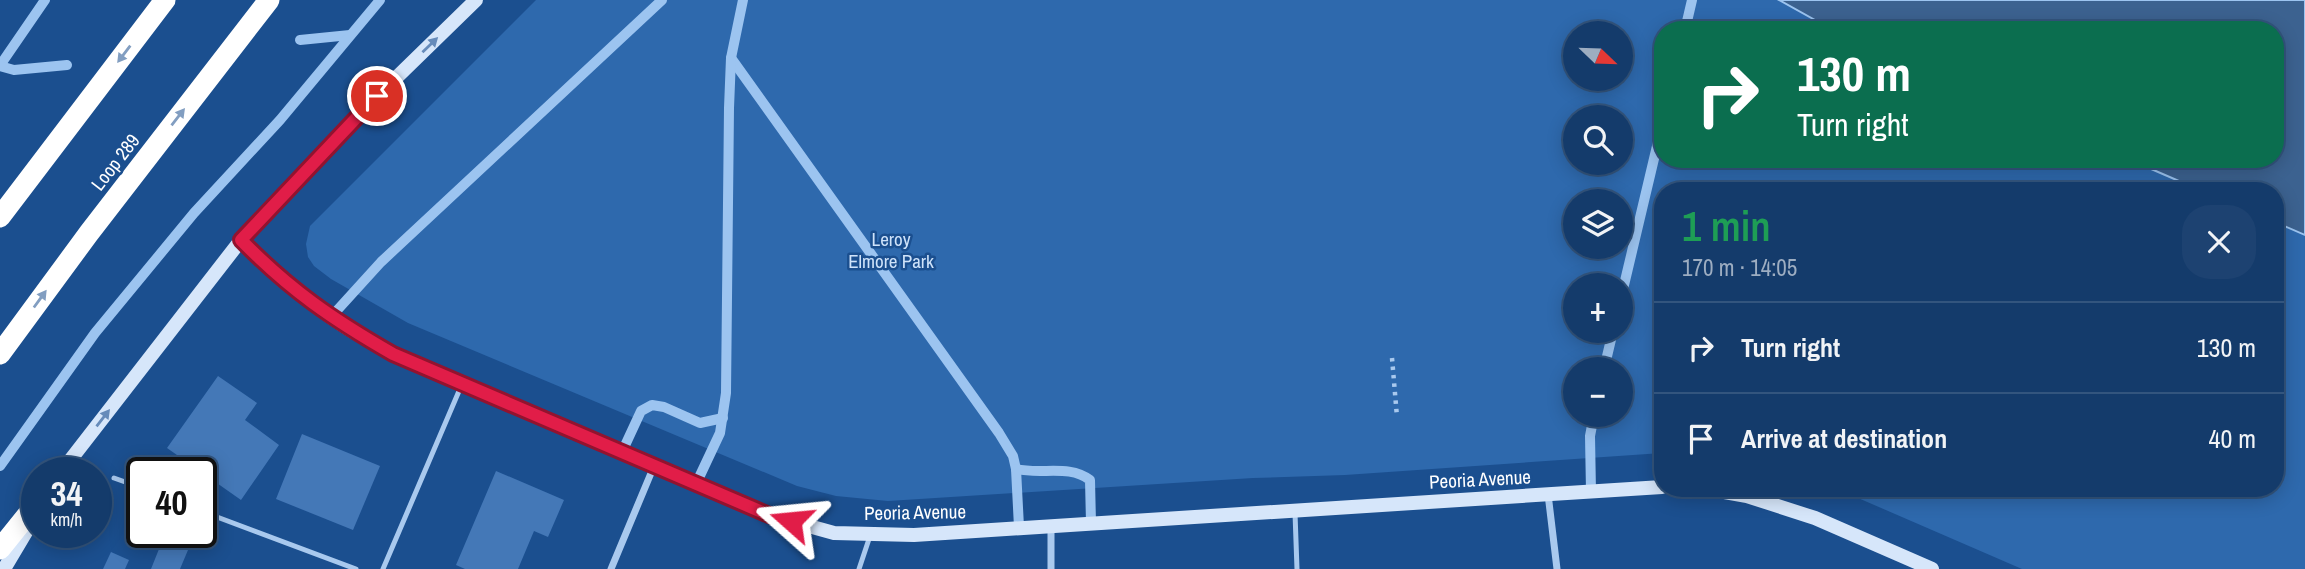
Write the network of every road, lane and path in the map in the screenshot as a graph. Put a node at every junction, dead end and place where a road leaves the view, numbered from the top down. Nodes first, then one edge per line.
1 (165, 0) edge
2 (269, 0) edge
3 (476, 0) edge
4 (0, 217) edge
5 (241, 240) junction
6 (0, 354) edge
7 (1392, 358) dead end
8 (462, 384) junction
9 (1397, 417) dead end
10 (73, 457) edge
11 (654, 466) junction
12 (114, 478) dead end
13 (126, 482) edge
14 (1654, 488) edge
15 (1548, 495) junction
16 (1750, 497) edge
17 (1295, 510) junction
18 (217, 517) edge
19 (21, 523) edge
20 (1051, 525) junction
21 (872, 534) junction
22 (21, 541) edge
23 (0, 549) edge
24 (4, 569) edge
25 (356, 569) edge
26 (383, 569) edge
27 (611, 569) edge
28 (859, 569) edge
29 (1051, 569) edge
30 (1297, 569) edge
31 (1557, 569) edge
32 (1932, 569) edge

1 -> 4 highway
6 -> 2 highway, Loop 289
5 -> 3 street
5 - 8 street, Peoria Avenue
10 -> 5 street
7 - 9 path
8 - 11 street, Peoria Avenue
8 - 26 lane
11 - 21 street, Peoria Avenue
11 - 27 street
12 - 13 lane
14 - 15 street, Peoria Avenue
15 - 17 street, Peoria Avenue
15 - 31 street
16 - 32 street
17 - 20 street, Peoria Avenue
17 - 30 lane
18 - 25 lane
19 - 23 highway
20 - 21 street, Peoria Avenue
20 - 29 street
21 - 28 lane
22 - 24 street

